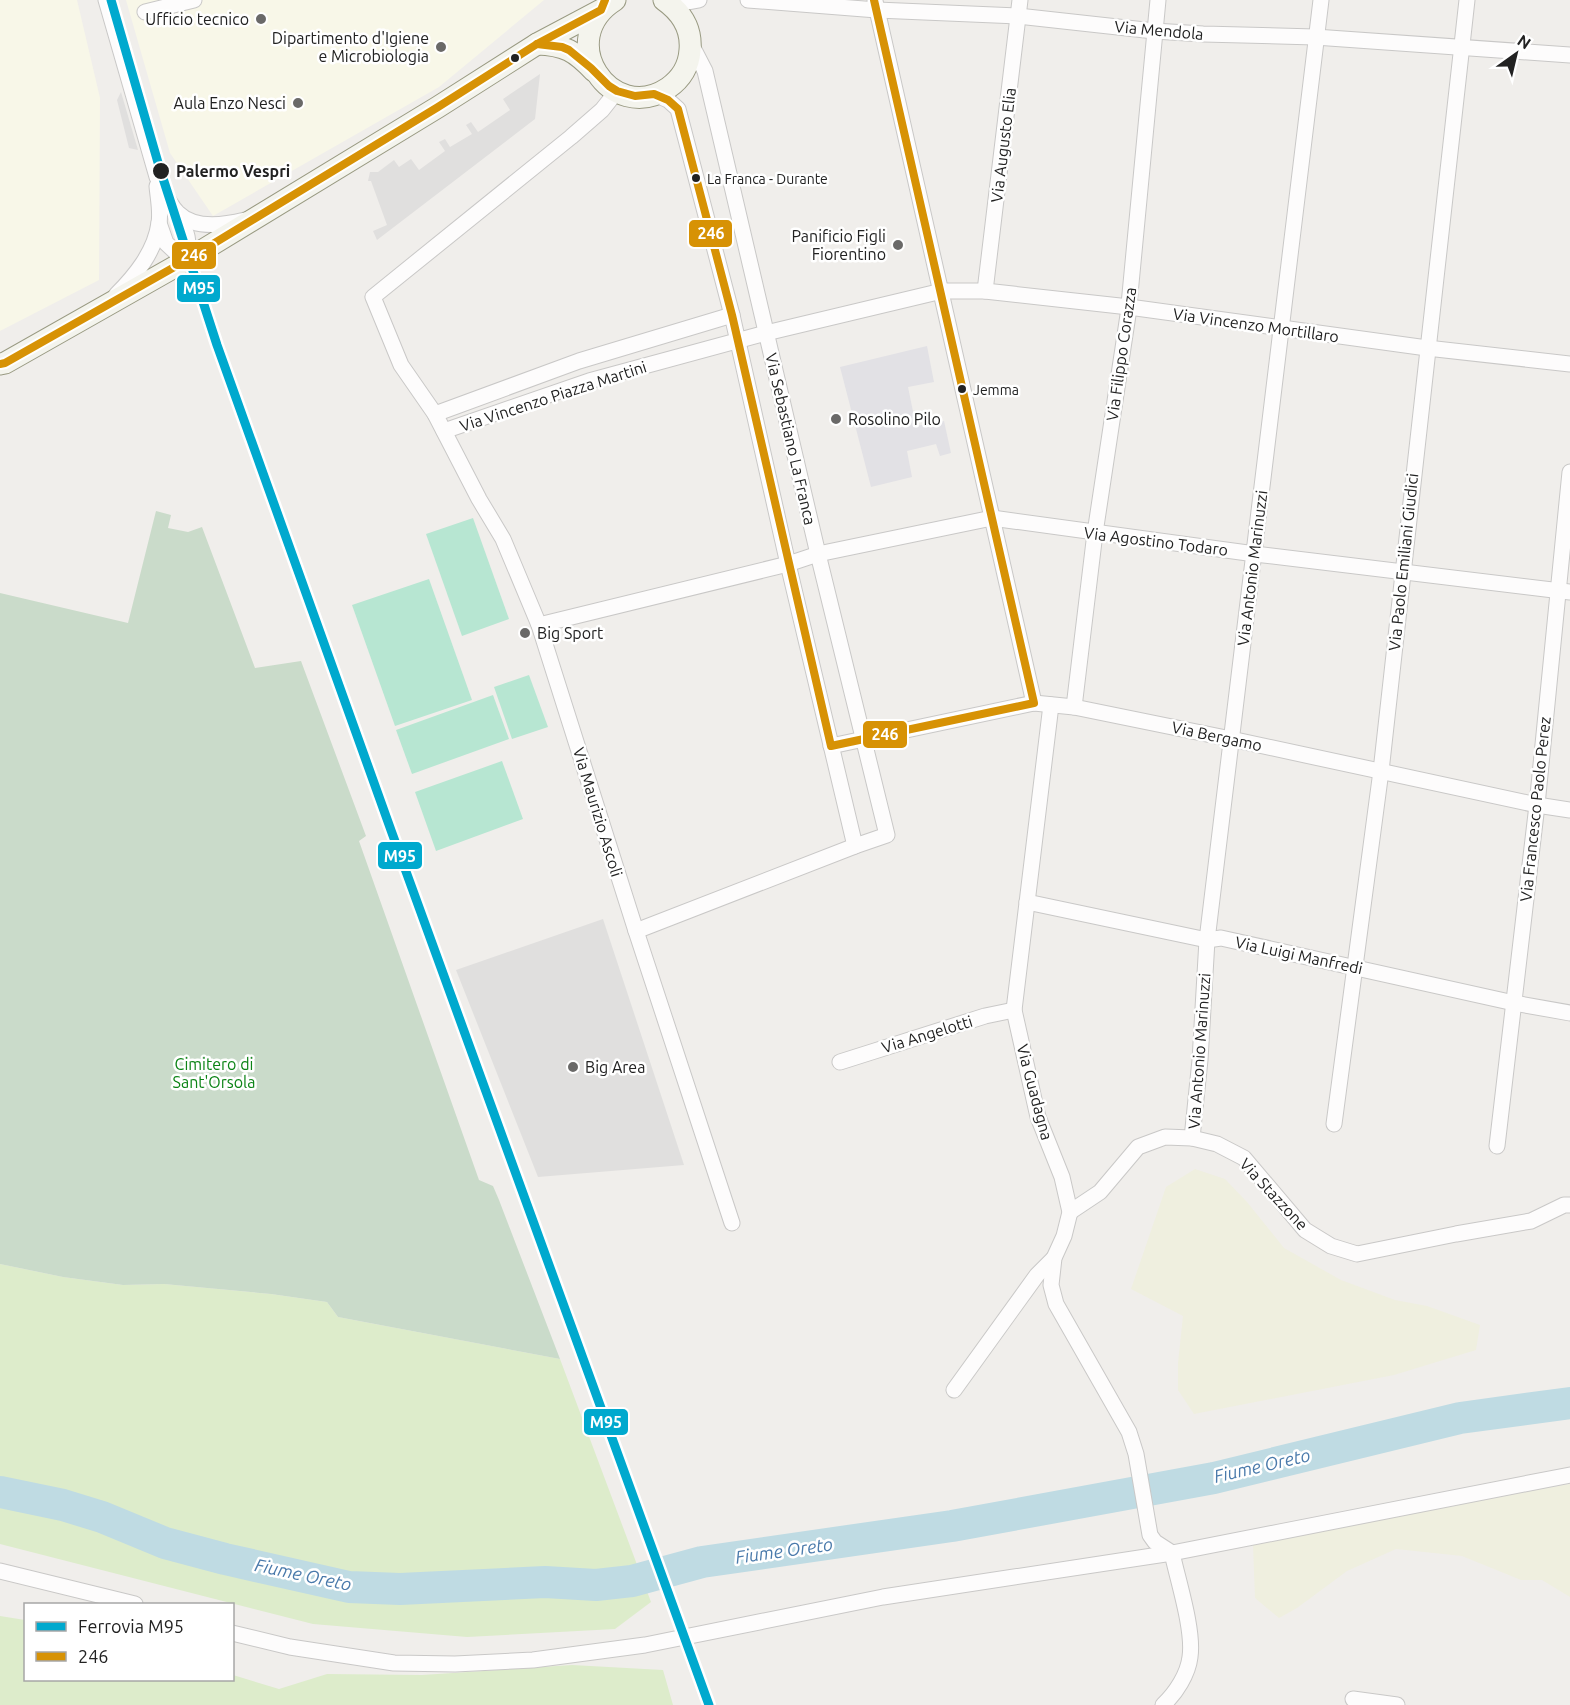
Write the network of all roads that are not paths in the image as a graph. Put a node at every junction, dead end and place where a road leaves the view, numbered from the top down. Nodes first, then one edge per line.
1 (106, 0) edge
2 (194, 0) edge
3 (699, 0) edge
4 (748, 0) edge
5 (1158, 0) edge
6 (1321, 0) edge
7 (1467, 0) edge
8 (668, 3) edge
9 (607, 4) edge
10 (876, 5) edge
11 (1019, 8) edge
12 (145, 12) dead end
13 (1154, 31) junction
14 (1315, 37) junction
15 (537, 44) junction
16 (691, 44) junction
17 (1461, 48) junction
18 (1570, 55) edge
19 (597, 73) junction
20 (617, 91) junction
21 (654, 94) junction
22 (157, 177) junction
23 (178, 214) junction
24 (259, 216) junction
25 (159, 223) junction
26 (185, 261) junction
27 (942, 291) junction
28 (985, 291) junction
29 (1129, 307) junction
30 (103, 308) junction
31 (732, 315) junction
32 (1280, 329) junction
33 (766, 333) junction
34 (738, 342) junction
35 (1427, 348) junction
36 (1570, 364) edge
37 (2, 365) edge
38 (435, 414) junction
39 (444, 431) junction
40 (1570, 472) edge
41 (992, 518) junction
42 (1095, 533) junction
43 (818, 554) junction
44 (1255, 554) junction
45 (788, 564) junction
46 (1402, 571) junction
47 (1564, 592) edge
48 (539, 625) junction
49 (1034, 703) junction
50 (1051, 705) junction
51 (1074, 707) junction
52 (863, 739) junction
53 (1232, 739) junction
54 (831, 746) junction
55 (1381, 771) junction
56 (1537, 805) junction
57 (1570, 810) edge
58 (855, 846) junction
59 (1027, 902) junction
60 (636, 931) junction
61 (1207, 939) junction
62 (1354, 968) junction
63 (1514, 1003) junction
64 (1014, 1010) junction
65 (1570, 1013) edge
66 (840, 1062) dead end
67 (1334, 1124) dead end
68 (1192, 1138) junction
69 (1497, 1146) dead end
70 (1570, 1205) edge
71 (1070, 1212) junction
72 (732, 1223) dead end
73 (1054, 1258) junction
74 (954, 1390) dead end
75 (1570, 1475) edge
76 (1172, 1553) junction
77 (0, 1571) edge
78 (127, 1603) edge
79 (234, 1633) edge
80 (1353, 1699) dead end
81 (1163, 1705) edge
82 (1397, 1705) edge

1 - 22 street
2 - 12 street
3 - 8 street
4 - 10 street, Via Mendola
5 - 13 street, Via Filippo Corazza
6 - 14 street, Via Antonio Marinuzzi
7 - 17 street, Via Paolo Emiliani Giudici
8 - 16 street
9 - 15 street
9 - 19 street
10 - 11 street, Via Mendola
10 - 27 street
11 - 13 street, Via Mendola
11 - 28 street, Via Augusto Elia
13 - 14 street, Via Mendola
13 - 29 street, Via Filippo Corazza
14 - 17 street, Via Mendola
14 - 32 street, Via Antonio Marinuzzi
15 - 19 street
15 - 24 street
16 - 21 street
16 - 33 street, Via Sebastiano La Franca
17 - 18 street, Via Mendola
17 - 35 street, Via Paolo Emiliani Giudici
19 - 20 street
20 - 21 street
20 - 38 street, Via Maurizio Ascoli
21 - 31 street, Via Sebastiano La Franca
22 - 23 street
22 - 25 street
23 - 24 street
23 - 26 street
24 - 26 street
25 - 26 street
25 - 30 street
26 - 30 street
27 - 28 street, Via Vincenzo Mortillaro
27 - 33 street, Via Vincenzo Piazza Martini
27 - 41 street
28 - 29 street, Via Vincenzo Mortillaro
29 - 32 street, Via Vincenzo Mortillaro
29 - 42 street, Via Filippo Corazza
30 - 37 street
31 - 34 street, Via Sebastiano La Franca
31 - 38 street, Via Vincenzo Piazza Martini
32 - 35 street, Via Vincenzo Mortillaro
32 - 44 street, Via Antonio Marinuzzi
33 - 34 street, Via Vincenzo Piazza Martini
33 - 43 street, Via Sebastiano La Franca
34 - 39 street, Via Vincenzo Piazza Martini
34 - 45 street, Via Sebastiano La Franca
35 - 36 street, Via Vincenzo Mortillaro
35 - 46 street, Via Paolo Emiliani Giudici
38 - 39 street, Via Maurizio Ascoli
39 - 48 street, Via Maurizio Ascoli
40 - 47 street, Via Francesco Paolo Perez
41 - 42 street, Via Agostino Todaro
41 - 43 street, Via Agostino Todaro
41 - 49 street
42 - 44 street, Via Agostino Todaro
42 - 51 street, Via Filippo Corazza
43 - 45 street, Via Agostino Todaro
43 - 52 street, Via Sebastiano La Franca
44 - 46 street, Via Agostino Todaro
44 - 53 street, Via Antonio Marinuzzi
45 - 48 street, Via Agostino Todaro
45 - 54 street, Via Sebastiano La Franca
46 - 47 street, Via Agostino Todaro
46 - 55 street, Via Paolo Emiliani Giudici
47 - 56 street, Via Francesco Paolo Perez
48 - 60 street, Via Maurizio Ascoli
49 - 50 street, Via Bergamo
49 - 52 street, Via Bergamo
50 - 51 street, Via Bergamo
50 - 59 street, Via Guadagna
51 - 53 street, Via Bergamo
52 - 54 street, Via Bergamo
52 - 58 street, Via Sebastiano La Franca
53 - 55 street, Via Bergamo
53 - 61 street, Via Antonio Marinuzzi
54 - 58 street, Via Sebastiano La Franca
55 - 56 street, Via Bergamo
55 - 62 street, Via Paolo Emiliani Giudici
56 - 57 street, Via Bergamo
56 - 63 street, Via Francesco Paolo Perez
58 - 60 street
59 - 61 street, Via Luigi Manfredi
59 - 64 street, Via Guadagna
60 - 72 street, Via Maurizio Ascoli
61 - 62 street, Via Luigi Manfredi
61 - 68 street, Via Antonio Marinuzzi
62 - 63 street, Via Luigi Manfredi
62 - 67 street, Via Paolo Emiliani Giudici
63 - 65 street, Via Luigi Manfredi
63 - 69 street, Via Francesco Paolo Perez
64 - 66 street, Via Angelotti
64 - 71 street, Via Guadagna
68 - 70 street, Via Stazzone
68 - 71 street, Via Stazzone
71 - 73 street, Via Guadagna
73 - 74 street
73 - 76 street, Via Guadagna
75 - 76 street
76 - 79 street
76 - 81 street
77 - 78 street
80 - 82 street

